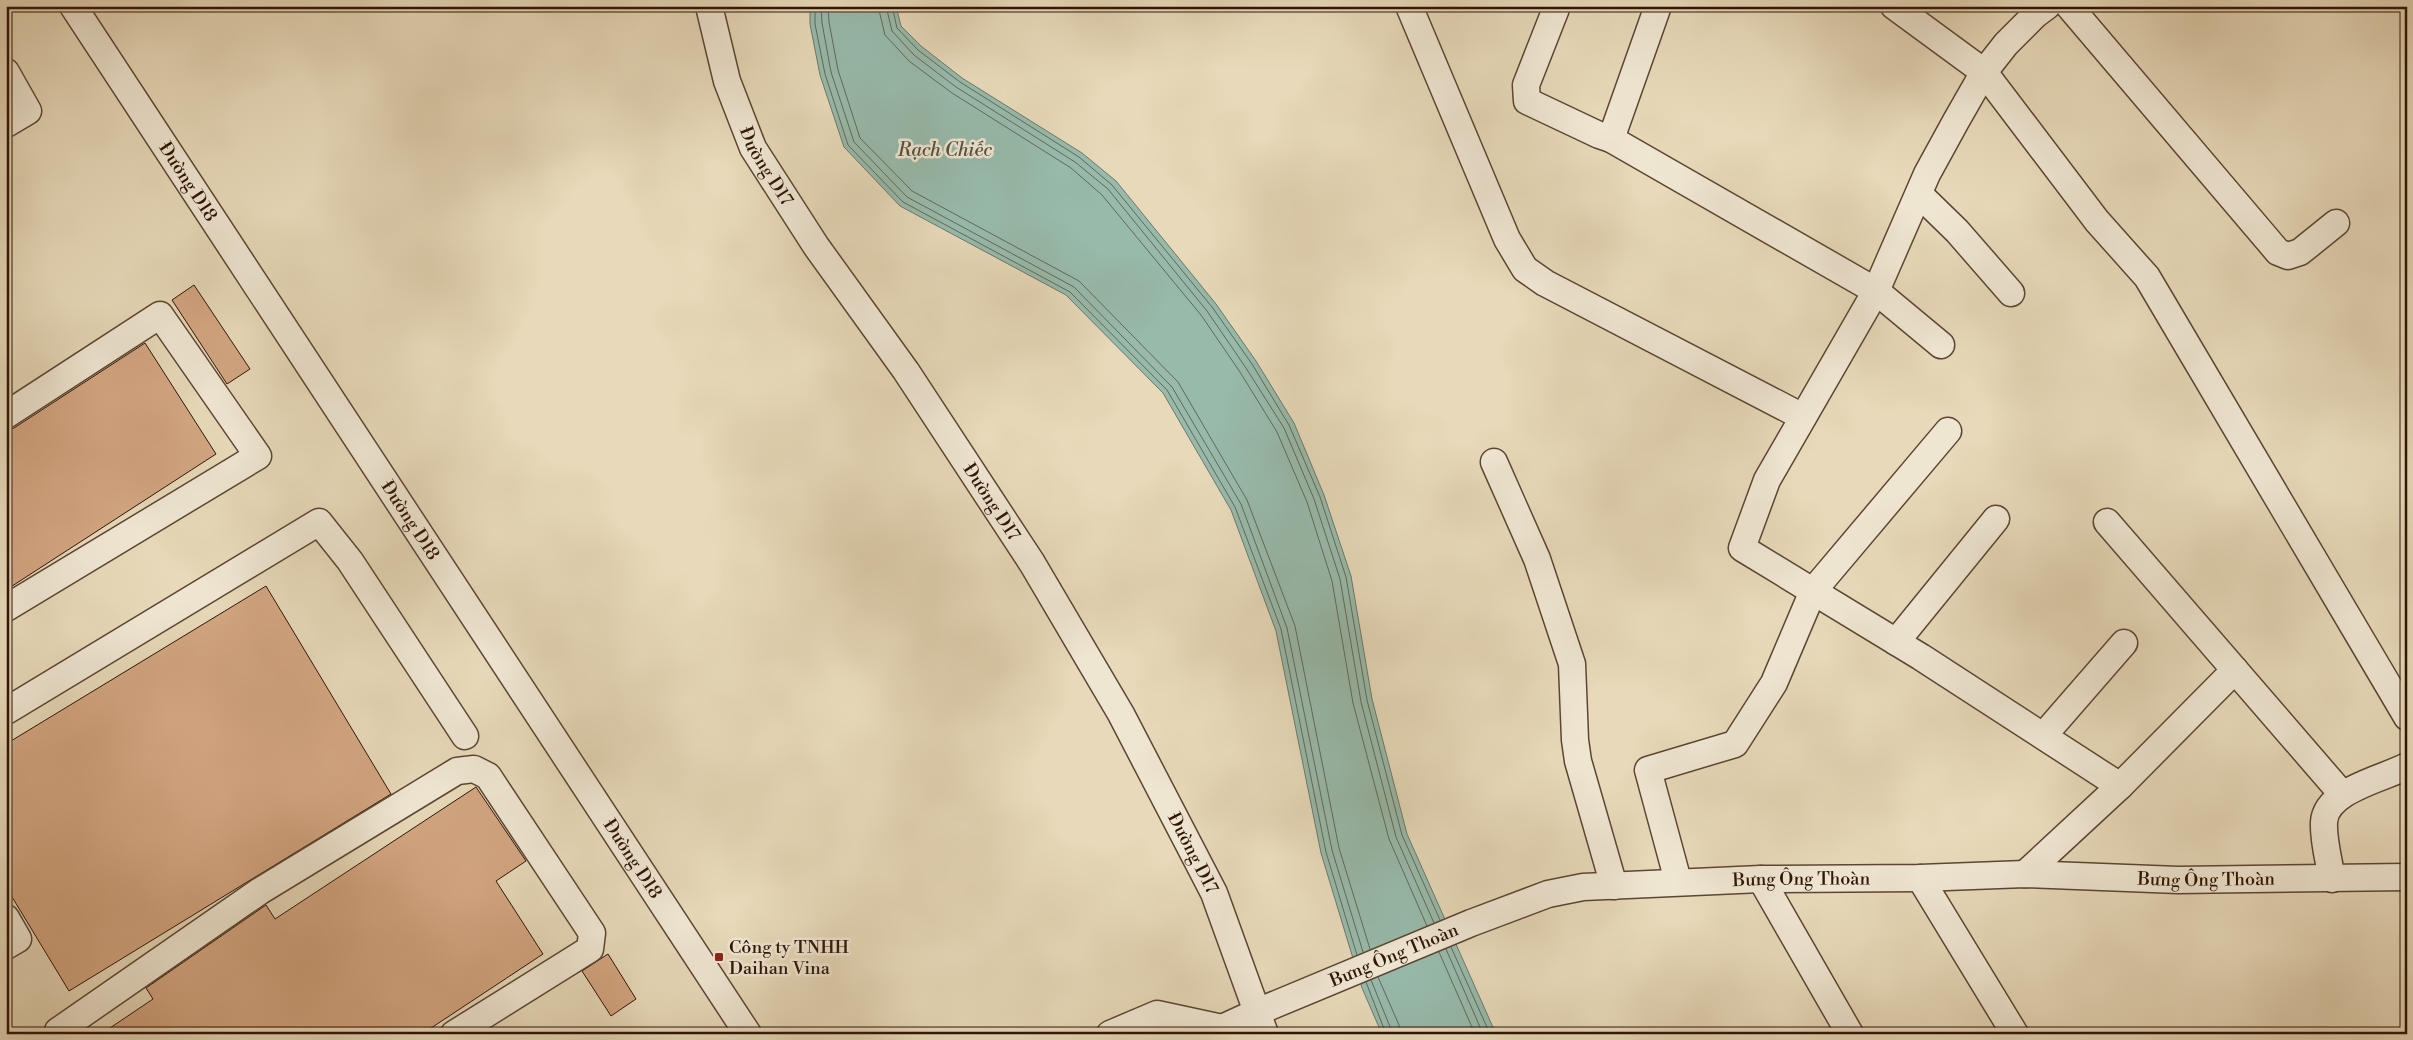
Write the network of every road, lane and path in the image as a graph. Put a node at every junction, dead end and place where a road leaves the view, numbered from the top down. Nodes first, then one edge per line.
1 (73, 6) edge
2 (709, 6) edge
3 (1409, 6) edge
4 (1557, 6) edge
5 (1658, 6) edge
6 (1894, 6) edge
7 (2046, 6) edge
8 (2069, 6) edge
9 (6, 72) edge
10 (1984, 72) junction
11 (6, 124) edge
12 (1611, 139) junction
13 (1919, 194) junction
14 (2336, 223) dead end
15 (1876, 291) junction
16 (2011, 292) dead end
17 (1941, 344) dead end
18 (6, 415) edge
19 (1803, 417) junction
20 (1948, 431) dead end
21 (1494, 462) dead end
22 (1996, 519) dead end
23 (2107, 522) dead end
24 (1813, 591) junction
25 (6, 608) edge
26 (1896, 642) junction
27 (2124, 643) dead end
28 (2235, 670) junction
29 (6, 711) edge
30 (2407, 717) edge
31 (2044, 735) junction
32 (464, 736) dead end
33 (2407, 766) edge
34 (2120, 786) junction
35 (2342, 794) junction
36 (2025, 874) junction
37 (2407, 877) edge
38 (1920, 878) junction
39 (1761, 879) junction
40 (2332, 879) junction
41 (1678, 881) junction
42 (1614, 886) junction
43 (6, 918) edge
44 (6, 946) edge
45 (1261, 1023) edge
46 (1220, 1031) edge
47 (60, 1034) edge
48 (454, 1034) edge
49 (748, 1034) edge
50 (1110, 1034) edge
51 (1850, 1034) edge
52 (2015, 1034) edge

1 - 49 street, Đường D18
2 - 45 street, Đường D17
3 - 19 street
4 - 12 street
5 - 12 street
6 - 10 street
7 - 10 street
8 - 14 street
9 - 11 street
10 - 13 street
10 - 30 street
12 - 15 street
13 - 15 street
13 - 16 street
15 - 17 street
15 - 19 street
18 - 25 street
19 - 24 street
20 - 24 street
21 - 42 street
22 - 26 street
23 - 28 street
24 - 26 street
24 - 41 street
26 - 31 street
27 - 31 street
28 - 34 street
28 - 35 street
29 - 32 street
31 - 34 street
33 - 35 street
34 - 36 street
35 - 40 street
36 - 38 street, Bưng Ông Thoàn
36 - 40 street, Bưng Ông Thoàn
37 - 40 street, Bưng Ông Thoàn
38 - 39 street, Bưng Ông Thoàn
38 - 52 street
39 - 41 street, Bưng Ông Thoàn
39 - 51 street
41 - 42 street, Bưng Ông Thoàn
42 - 45 street, Bưng Ông Thoàn
43 - 44 street
45 - 46 street, Bưng Ông Thoàn
46 - 50 street, Bưng Ông Thoàn
47 - 48 street

